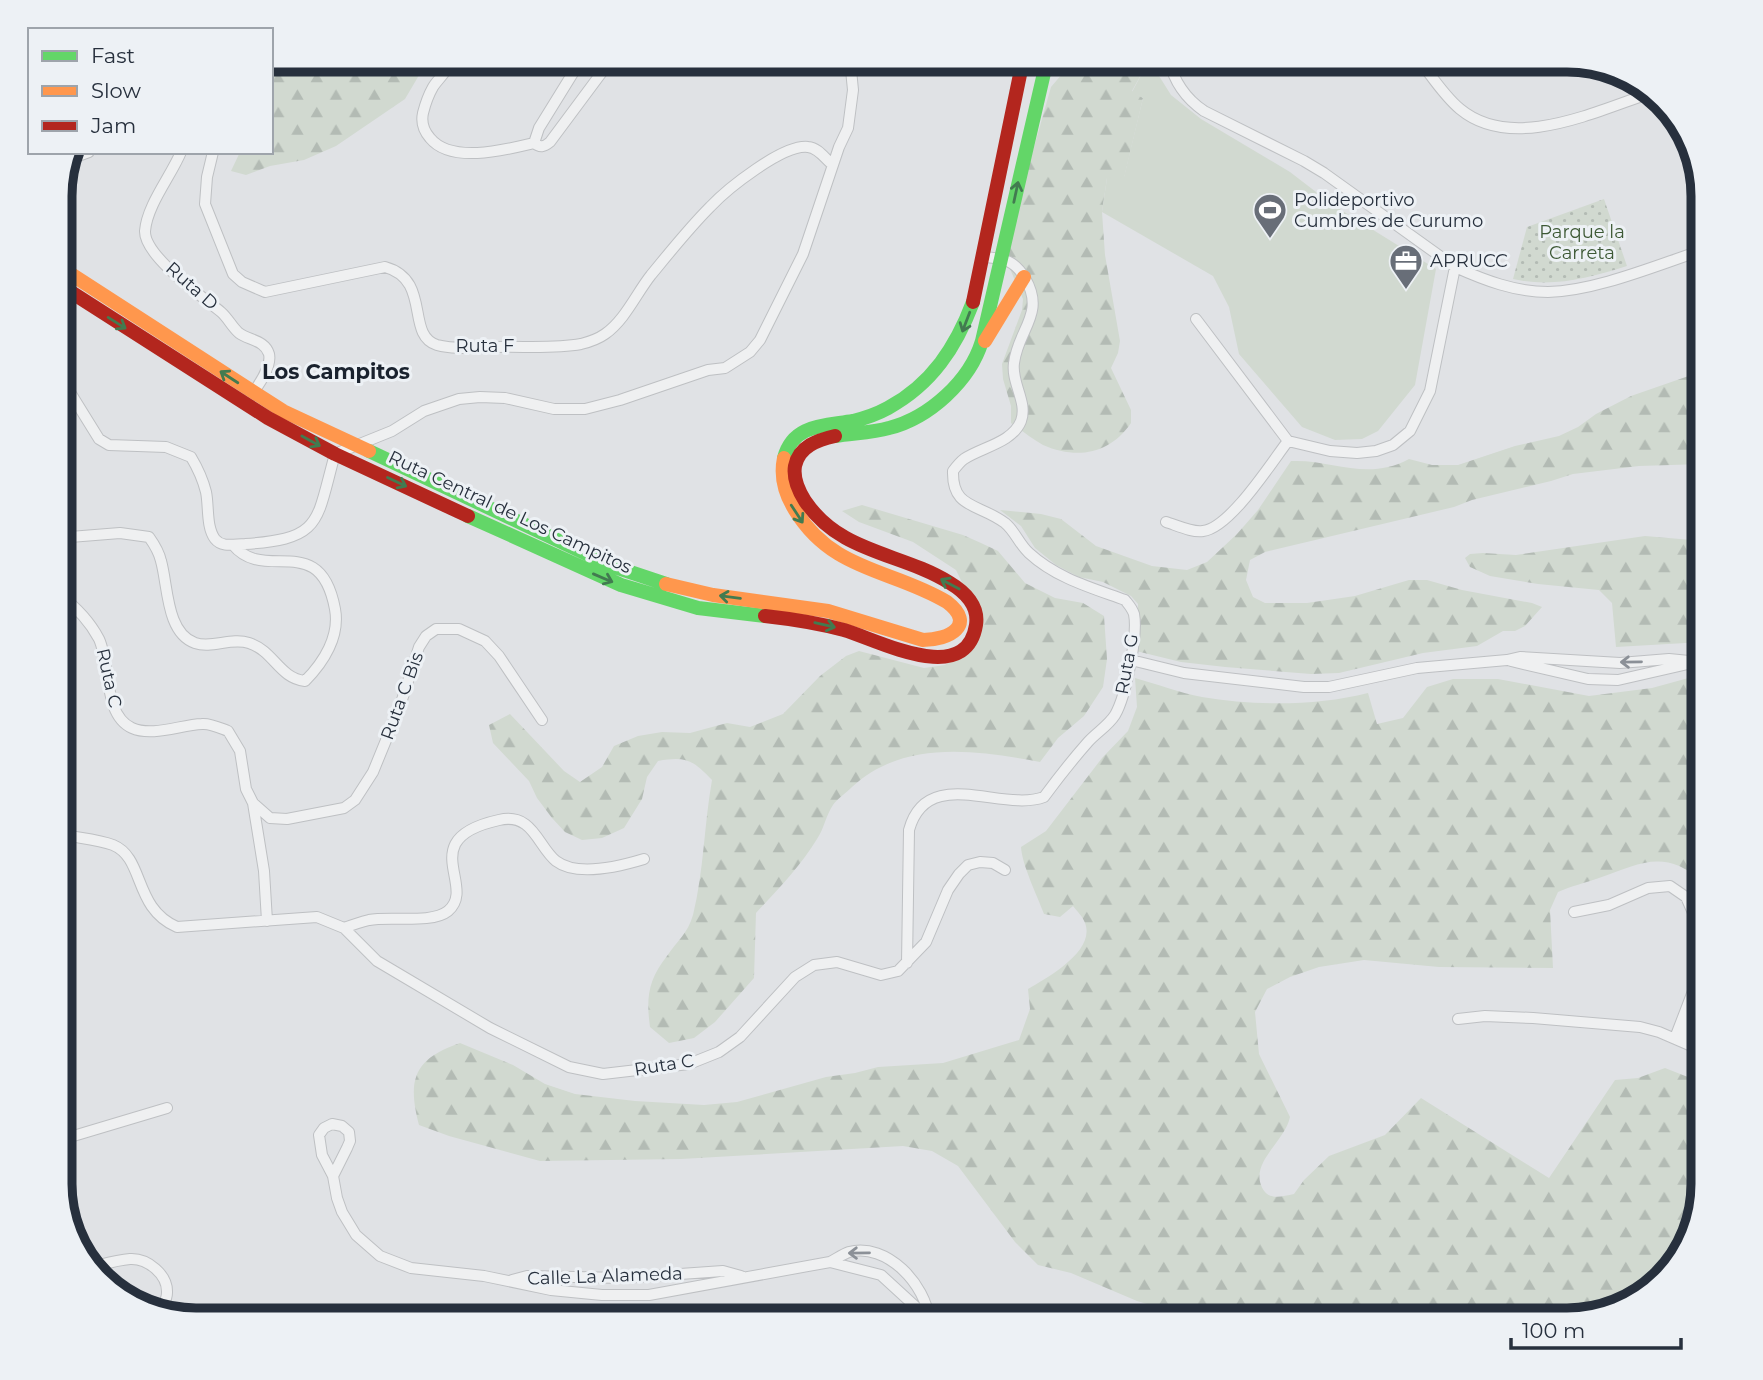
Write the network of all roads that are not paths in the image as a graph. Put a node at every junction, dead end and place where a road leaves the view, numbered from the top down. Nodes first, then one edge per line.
1 (445, 72) edge
2 (574, 72) edge
3 (602, 72) edge
4 (851, 72) edge
5 (1021, 72) edge
6 (1044, 72) edge
7 (1172, 72) edge
8 (1429, 72) edge
9 (1641, 96) edge
10 (534, 143) junction
11 (180, 154) edge
12 (213, 154) edge
13 (833, 166) junction
14 (1691, 254) edge
15 (985, 257) junction
16 (1002, 259) junction
17 (1455, 267) junction
18 (72, 275) edge
19 (1024, 277) junction
20 (72, 292) edge
21 (1196, 319) dead end
22 (980, 348) junction
23 (72, 395) edge
24 (249, 399) junction
25 (1288, 441) junction
26 (353, 446) junction
27 (335, 454) junction
28 (1166, 522) dead end
29 (72, 537) edge
30 (233, 545) junction
31 (72, 604) edge
32 (1131, 660) junction
33 (1507, 660) junction
34 (1691, 660) edge
35 (1691, 663) edge
36 (542, 720) dead end
37 (253, 803) junction
38 (72, 836) edge
39 (644, 859) dead end
40 (1005, 870) dead end
41 (1691, 909) edge
42 (1574, 912) dead end
43 (267, 921) junction
44 (344, 928) junction
45 (907, 963) junction
46 (1691, 1014) edge
47 (1458, 1018) dead end
48 (1678, 1039) junction
49 (1691, 1045) edge
50 (167, 1108) dead end
51 (72, 1136) edge
52 (332, 1177) junction
53 (890, 1261) junction
54 (830, 1262) junction
55 (101, 1265) edge
56 (881, 1275) junction
57 (741, 1277) junction
58 (623, 1278) junction
59 (511, 1281) junction
60 (624, 1295) junction
61 (164, 1304) edge
62 (916, 1308) edge
63 (928, 1308) edge

1 - 10 street
2 - 10 street
3 - 10 street
4 - 13 street
5 - 15 main road, Ruta Central de Los Campitos
16 -> 6 main road, Ruta Central de Los Campitos
7 - 17 street
8 - 9 street
11 - 24 street, Ruta D
12 - 13 street, Ruta F
13 - 26 street
14 - 17 street
15 - 16 street
15 -> 26 main road, Ruta Central de Los Campitos
16 - 19 street
16 - 22 main road, Ruta Central de Los Campitos
17 - 25 street
24 -> 18 main road, Ruta Central de Los Campitos
19 - 22 main road
19 - 32 street, Ruta G
20 -> 24 main road, Ruta Central de Los Campitos
21 - 25 street
27 -> 22 main road, Ruta Central de Los Campitos
23 - 30 street
24 - 26 main road, Ruta Central de Los Campitos
24 -> 27 main road, Ruta Central de Los Campitos
25 - 28 street
26 - 27 street
27 - 30 street
29 - 30 street
31 - 37 street, Ruta C
32 - 33 street
32 - 45 street, Ruta G
34 -> 33 street
33 - 35 street
36 - 37 street, Ruta C Bis
37 - 43 street, Ruta C
38 - 43 street, Ruta C
39 - 44 street
40 - 45 street
41 - 42 street
43 - 44 street, Ruta C
44 - 45 street, Ruta C
46 - 48 street
47 - 48 street
48 - 49 street
50 - 51 street
52 - 52 street, Calle La Alameda
52 - 59 street, Calle La Alameda
53 -> 54 street, Calle La Alameda
53 - 56 street
53 - 63 street, Calle La Alameda
54 - 56 street, Calle La Alameda
54 - 57 street, Calle La Alameda
55 - 61 street
56 - 62 street, Calle La Alameda
57 - 58 street, Calle La Alameda
57 - 60 street, Calle La Alameda
58 - 59 street, Calle La Alameda
58 - 60 street
59 - 60 street, Calle La Alameda

